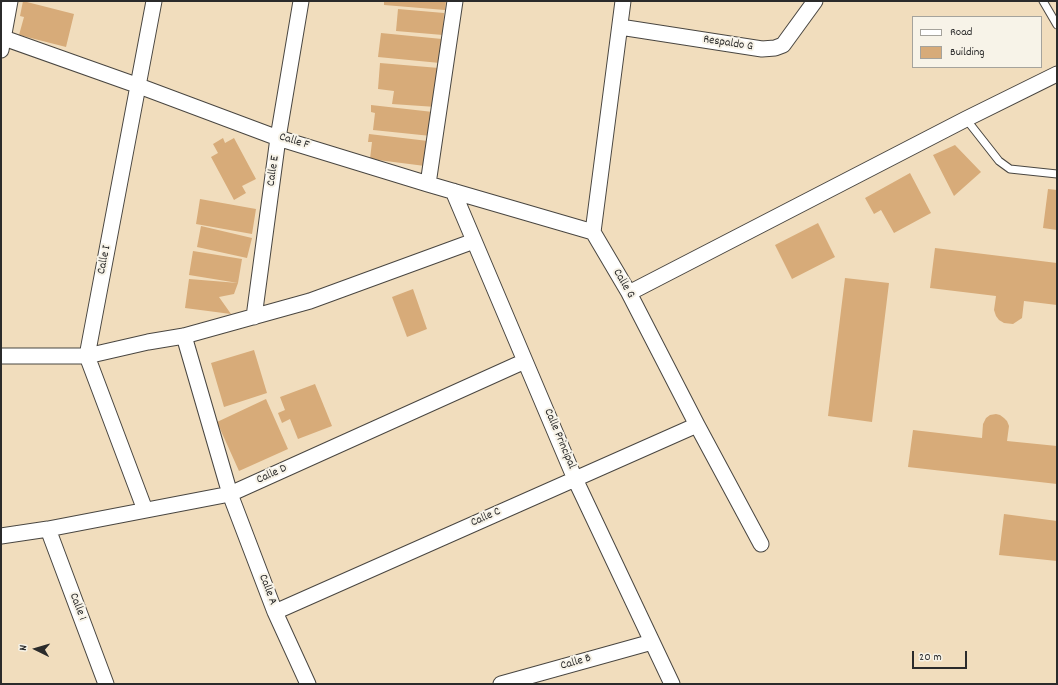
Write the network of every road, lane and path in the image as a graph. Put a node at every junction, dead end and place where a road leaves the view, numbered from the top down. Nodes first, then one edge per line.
1 (10, 1) edge
2 (154, 1) edge
3 (301, 1) edge
4 (455, 1) edge
5 (623, 1) edge
6 (815, 1) edge
7 (1043, 1) edge
8 (1057, 25) edge
9 (620, 27) junction
10 (2, 42) edge
11 (1057, 74) edge
12 (139, 86) junction
13 (966, 119) junction
14 (278, 138) junction
15 (1057, 174) edge
16 (428, 184) junction
17 (453, 191) junction
18 (593, 232) junction
19 (474, 241) junction
20 (629, 293) junction
21 (254, 317) junction
22 (184, 336) junction
23 (1, 356) edge
24 (87, 356) junction
25 (525, 361) junction
26 (697, 425) junction
27 (575, 479) junction
28 (230, 494) junction
29 (145, 510) junction
30 (48, 529) junction
31 (1, 536) edge
32 (761, 544) dead end
33 (275, 612) junction
34 (652, 642) junction
35 (106, 684) edge
36 (308, 684) edge
37 (501, 684) edge
38 (672, 684) edge

1 - 10 street
2 - 12 street, Calle I
3 - 14 street, Calle E
4 - 16 street
5 - 9 street
6 - 9 street, Respaldo G
7 - 8 lane
9 - 18 street
10 - 12 street, Calle F
11 - 13 street
12 - 14 street, Calle F
12 - 24 street, Calle I
13 - 15 lane
13 - 20 street
14 - 16 street, Calle F
14 - 21 street, Calle E
16 - 17 street, Calle F
17 - 18 street, Calle F
17 - 19 street, Calle Principal
18 - 20 street, Calle G
19 - 21 street
19 - 25 street, Calle Principal
20 - 26 street, Calle G
21 - 22 street
22 - 24 street
22 - 28 street, Calle A
23 - 24 street
24 - 29 street
25 - 27 street, Calle Principal
25 - 28 street, Calle D
26 - 27 street, Calle C
26 - 32 street, Calle G
27 - 33 street, Calle C
27 - 34 street, Calle Principal
28 - 29 street, Calle D
28 - 33 street, Calle A
29 - 30 street, Calle D
30 - 31 street, Calle D
30 - 35 street, Calle 1
33 - 36 street, Calle A
34 - 37 street, Calle B
34 - 38 street, Calle Principal

